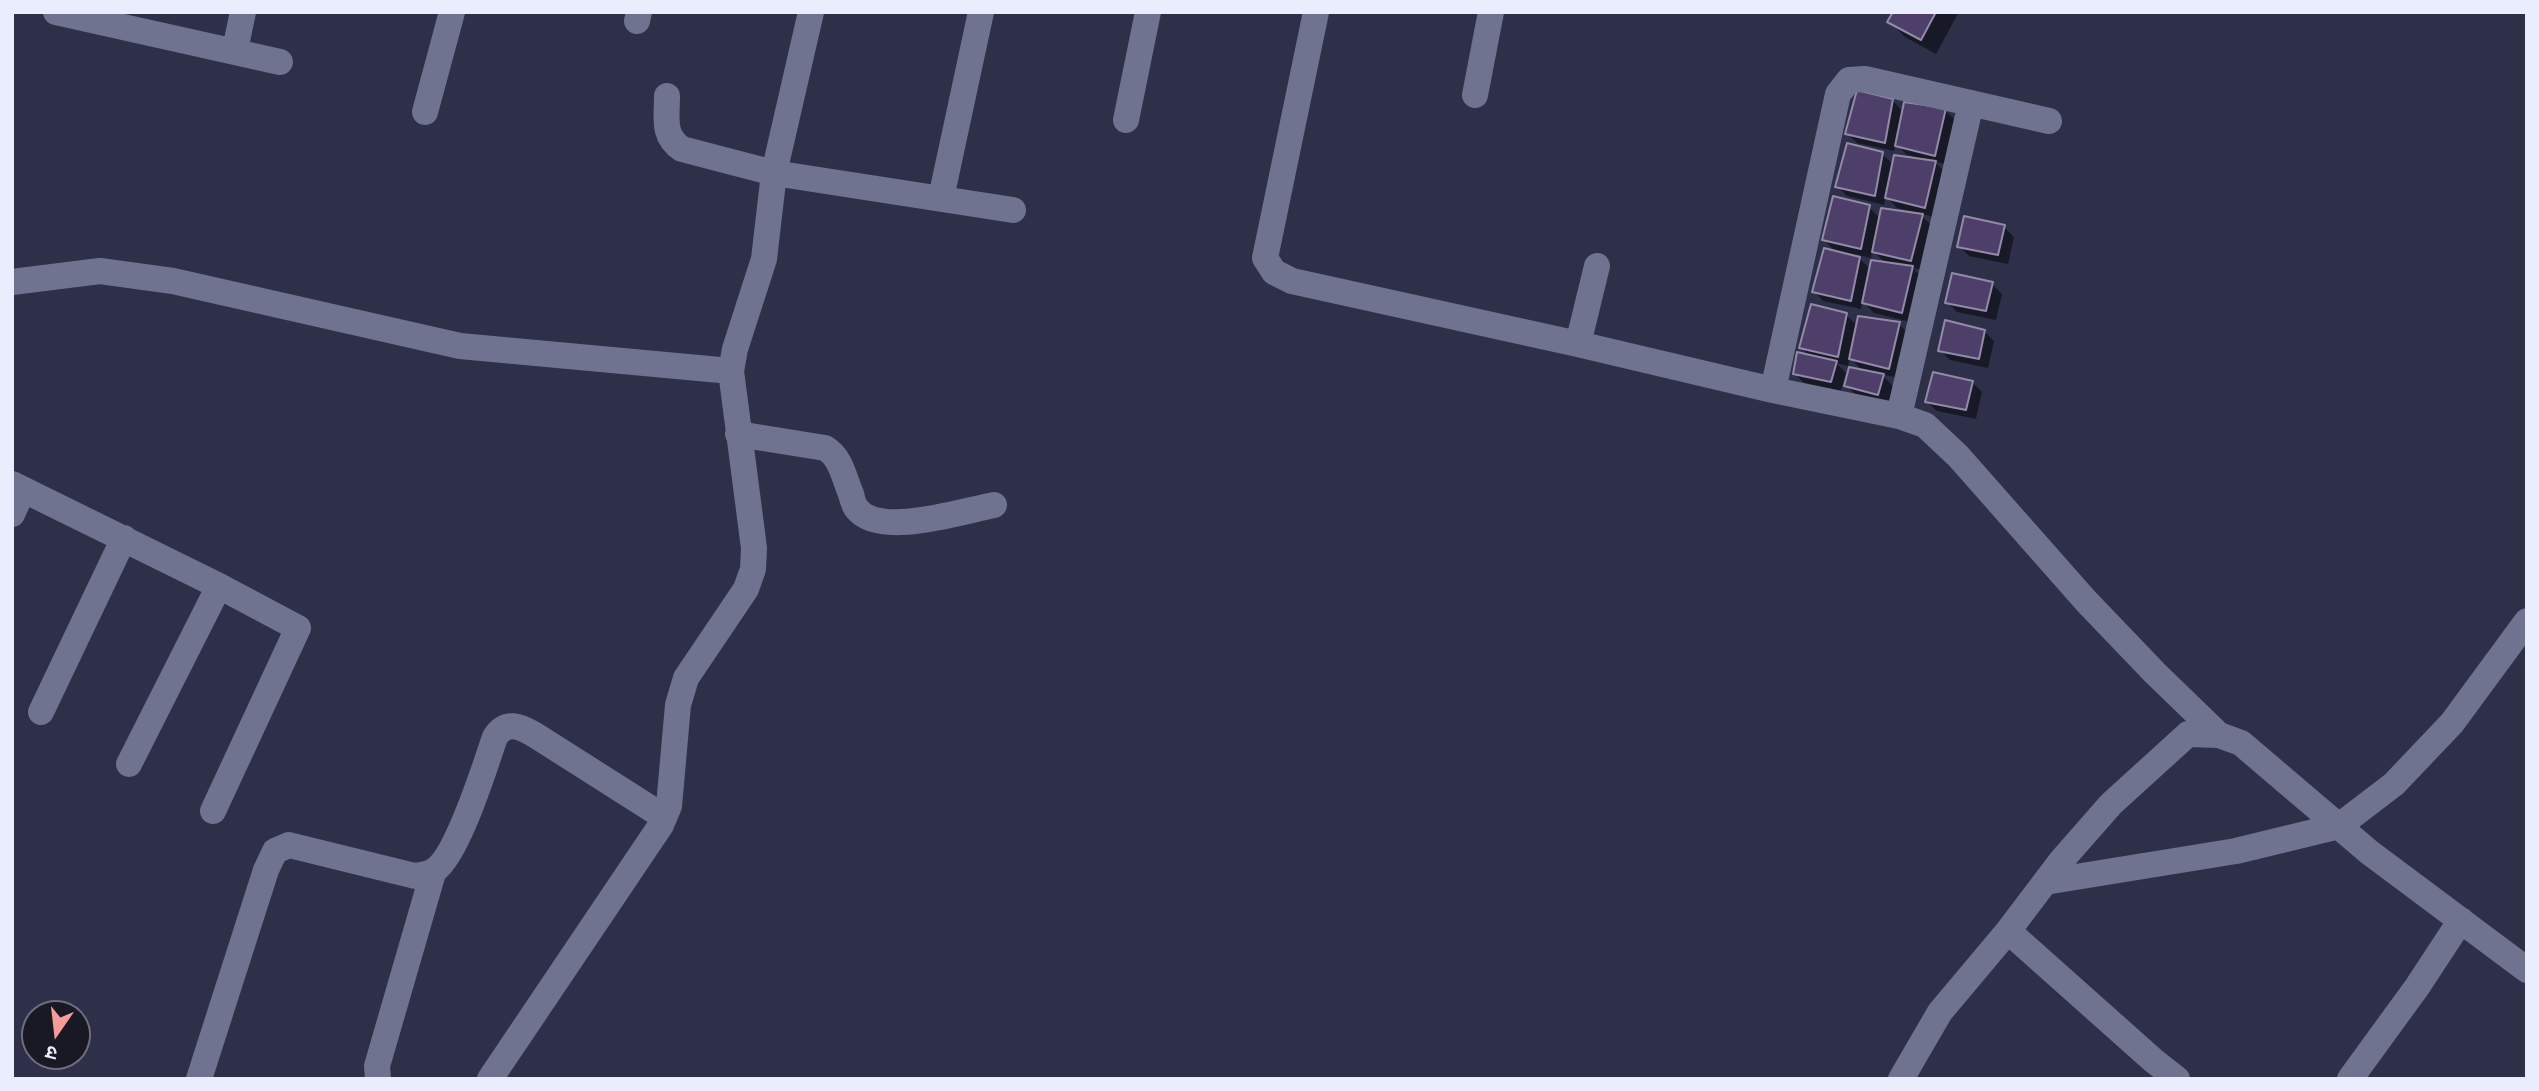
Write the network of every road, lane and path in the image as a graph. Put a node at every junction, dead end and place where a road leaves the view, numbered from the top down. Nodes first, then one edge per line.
1 (56, 12) edge
2 (243, 12) edge
3 (452, 12) edge
4 (811, 12) edge
5 (981, 12) edge
6 (1148, 12) edge
7 (1316, 12) edge
8 (1491, 12) edge
9 (137, 21) edge
10 (234, 50) junction
11 (280, 62) dead end
12 (1475, 95) dead end
13 (667, 96) dead end
14 (1971, 103) junction
15 (425, 112) dead end
16 (1126, 120) dead end
17 (2049, 121) dead end
18 (774, 173) junction
19 (942, 198) junction
20 (1013, 210) dead end
21 (1597, 266) dead end
22 (12, 282) edge
23 (1578, 344) junction
24 (731, 371) junction
25 (1773, 390) junction
26 (1899, 416) junction
27 (738, 434) junction
28 (18, 487) edge
29 (994, 505) dead end
30 (12, 514) edge
31 (124, 538) junction
32 (219, 586) junction
33 (2527, 621) edge
34 (41, 712) dead end
35 (2219, 735) junction
36 (129, 764) dead end
37 (213, 811) dead end
38 (664, 817) junction
39 (2339, 826) junction
40 (433, 873) junction
41 (2045, 882) junction
42 (2461, 920) junction
43 (2008, 931) junction
44 (2527, 970) edge
45 (2149, 1070) edge
46 (199, 1079) edge
47 (379, 1079) edge
48 (490, 1079) edge
49 (1901, 1079) edge
50 (2177, 1079) edge
51 (2350, 1079) edge

1 - 9 street
2 - 10 street
3 - 15 street
4 - 18 street
5 - 19 street
6 - 16 street
7 - 23 street
8 - 12 street
9 - 10 street
10 - 11 street
13 - 18 street
14 - 17 street
14 - 25 street
14 - 26 street
18 - 19 street
18 - 24 street
19 - 20 street
21 - 23 street
22 - 24 street
23 - 25 street
24 - 27 street
25 - 26 street
26 - 35 street
27 - 29 street
27 - 38 street
28 - 30 street
28 - 31 street
31 - 32 street
31 - 34 street
32 - 36 street
32 - 37 street
33 - 39 street
35 - 39 street
35 - 41 street
38 - 40 street
38 - 48 street
39 - 41 street
39 - 42 street
40 - 46 street
40 - 47 street
41 - 43 street
42 - 44 street
42 - 51 street
43 - 45 street
43 - 49 street
45 - 50 street

